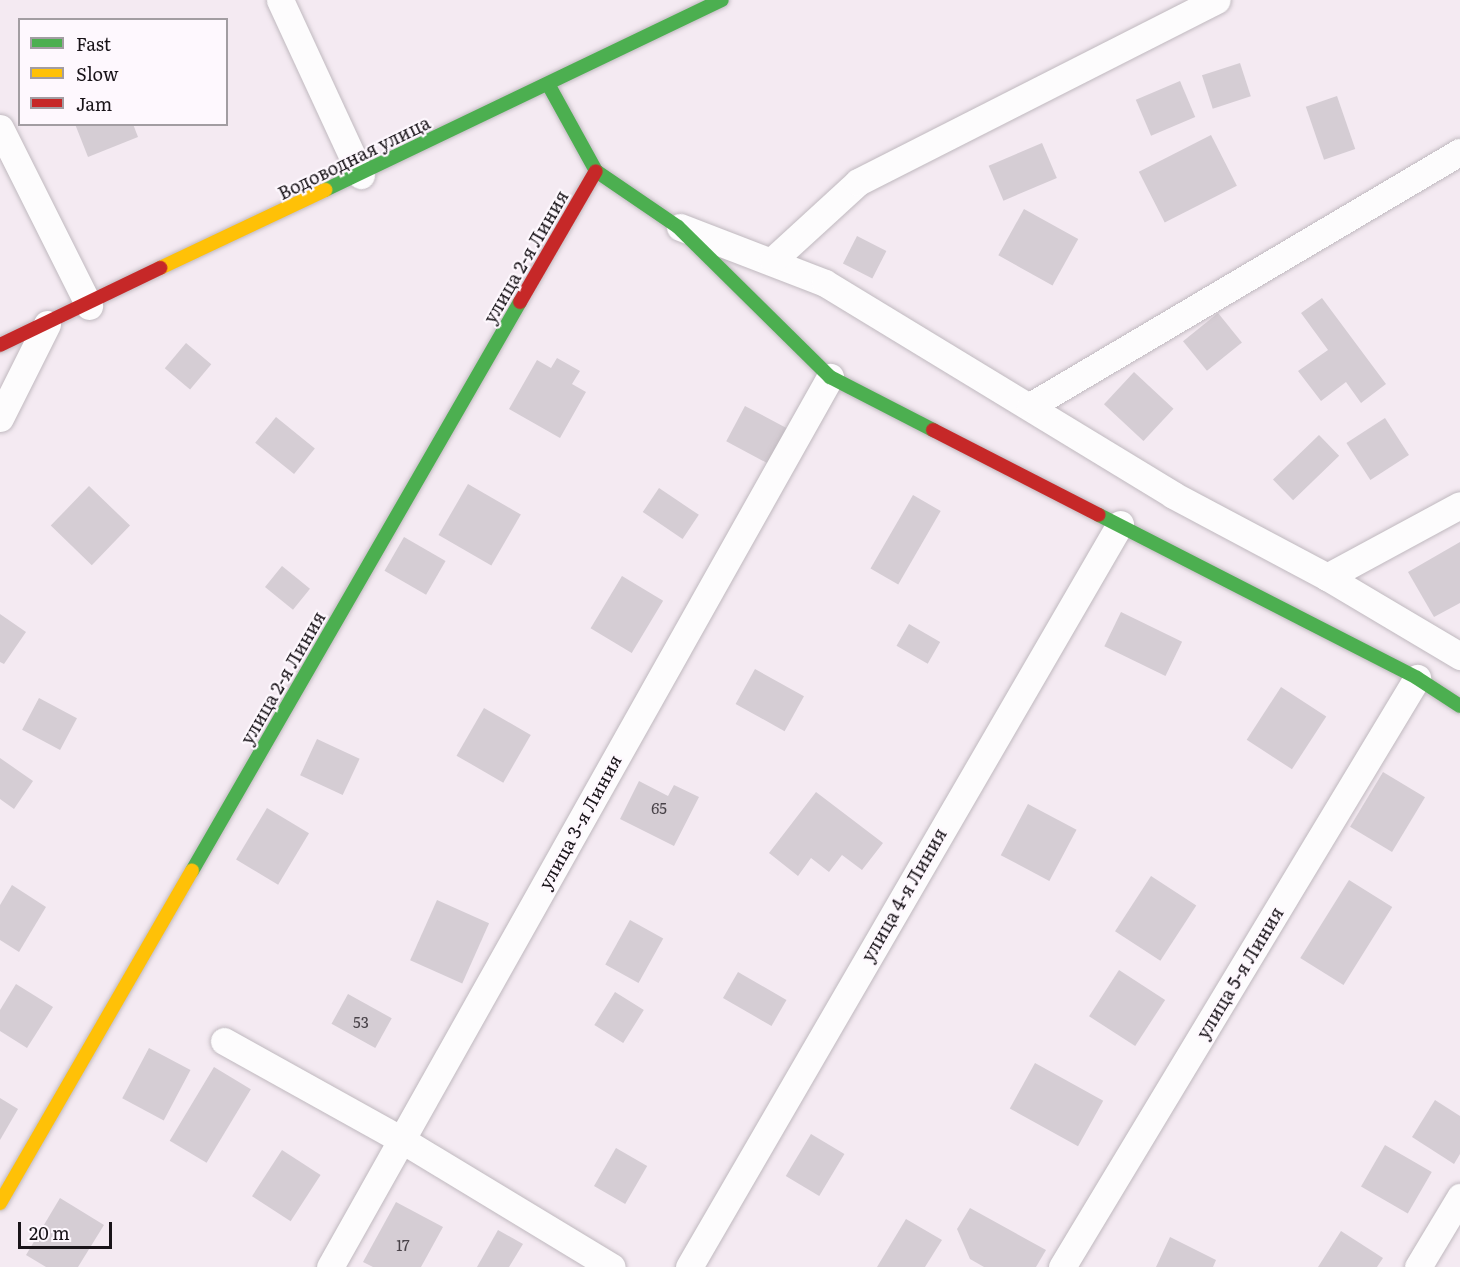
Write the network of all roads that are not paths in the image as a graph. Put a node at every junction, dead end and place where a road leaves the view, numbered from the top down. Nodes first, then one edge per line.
1 (280, 0) edge
2 (722, 0) edge
3 (1217, 0) edge
4 (548, 84) junction
5 (0, 128) edge
6 (1460, 152) edge
7 (596, 171) junction
8 (361, 175) junction
9 (678, 227) junction
10 (773, 260) junction
11 (89, 306) junction
12 (47, 324) junction
13 (0, 345) edge
14 (830, 377) junction
15 (1030, 406) junction
16 (0, 418) edge
17 (1460, 505) edge
18 (1120, 524) junction
19 (1327, 577) junction
20 (1460, 656) edge
21 (1417, 678) junction
22 (1460, 706) edge
23 (224, 1041) dead end
24 (402, 1140) junction
25 (1460, 1197) edge
26 (0, 1203) edge
27 (330, 1267) edge
28 (612, 1267) edge
29 (689, 1267) edge
30 (1062, 1267) edge
31 (1418, 1267) edge

1 - 8 street
2 - 4 street, Водоводная улица
3 - 10 street
4 - 7 street
4 - 8 street, Водоводная улица
5 - 11 street
6 - 15 street
7 - 9 street
7 - 26 street, улица 2-я Линия
8 - 11 street, Водоводная улица
9 - 10 street
9 - 14 street
10 - 15 street
11 - 12 street, Водоводная улица
12 - 13 street, Водоводная улица
12 - 16 street
14 - 18 street
14 - 24 street, улица 3-я Линия
15 - 19 street
17 - 19 street
18 - 21 street
18 - 29 street, улица 4-я Линия
19 - 20 street
21 - 22 street
21 - 30 street, улица 5-я Линия
23 - 24 street
24 - 27 street, улица 3-я Линия
24 - 28 street
25 - 31 street

